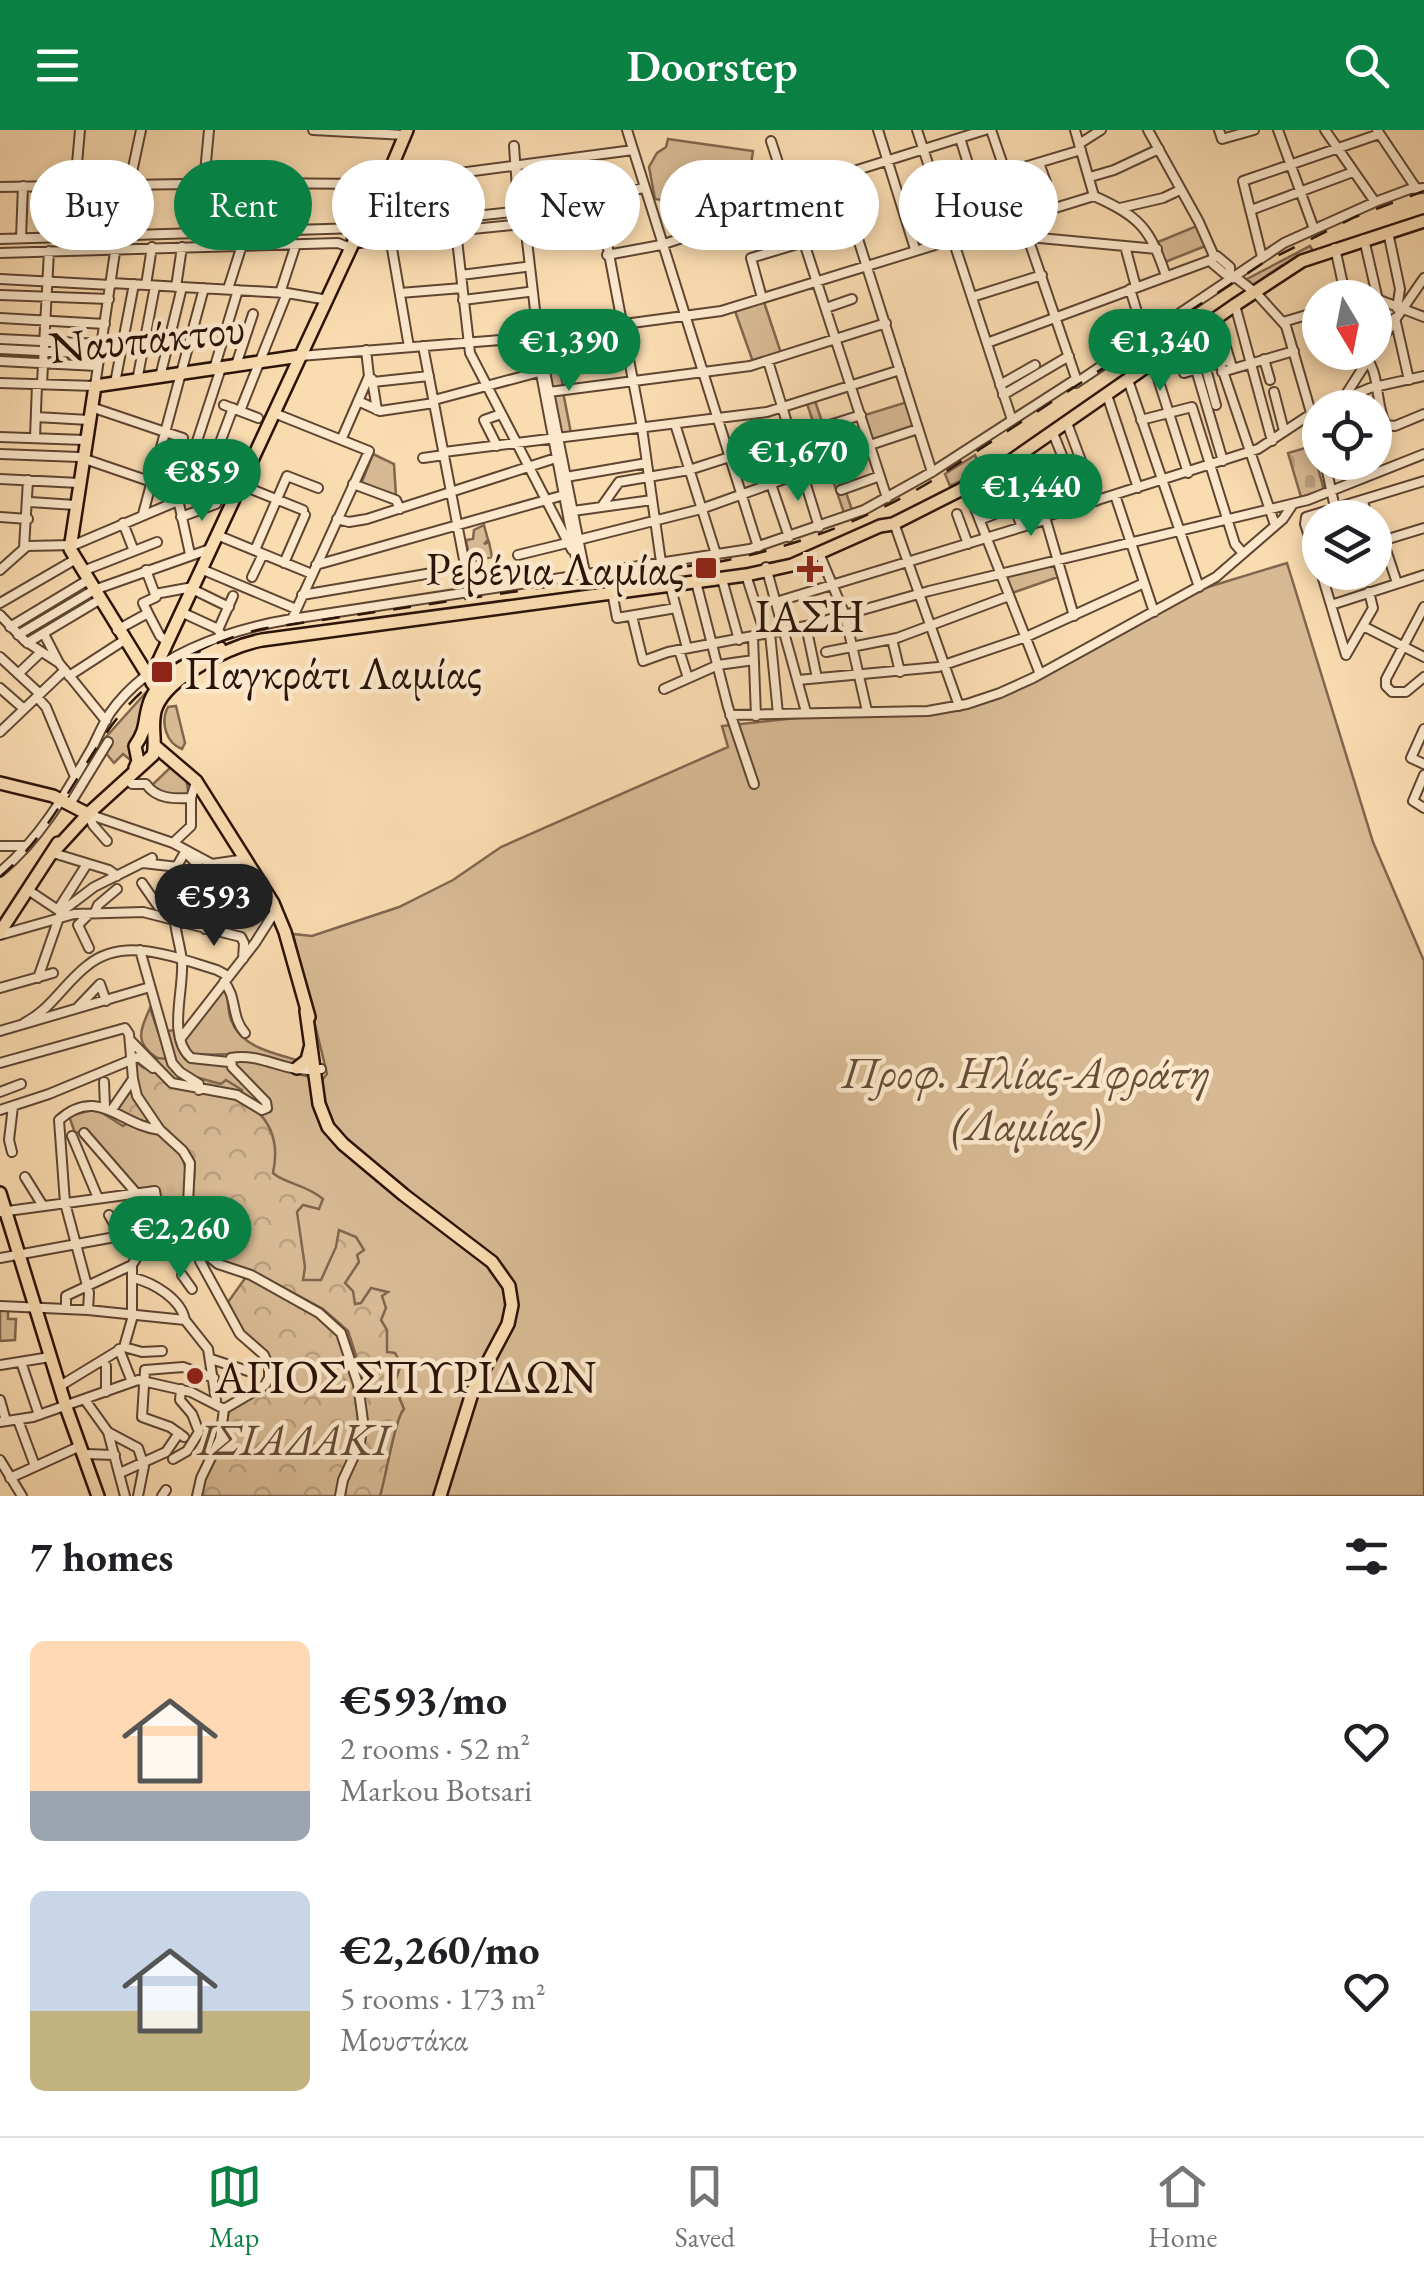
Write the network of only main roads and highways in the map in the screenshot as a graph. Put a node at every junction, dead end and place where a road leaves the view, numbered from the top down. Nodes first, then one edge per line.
1 (406, 133) edge
2 (1424, 221) edge
3 (300, 356) junction
4 (999, 469) junction
5 (891, 520) junction
6 (766, 569) junction
7 (153, 685) junction
8 (147, 750) junction
9 (0, 786) edge
10 (92, 817) junction
11 (0, 934) edge
12 (306, 1011) junction
13 (310, 1043) junction
14 (318, 1067) junction
15 (317, 1087) junction
16 (334, 1134) junction
17 (0, 1193) edge
18 (3, 1212) edge
19 (98, 1496) edge
20 (440, 1496) edge

1 - 3 main road
2 - 4 main road
3 - 7 main road
3 - 7 main road, Ναυπάκτου
4 - 5 main road
4 - 5 main road
5 - 6 main road
5 - 6 main road
6 - 7 main road
6 - 7 main road
7 - 8 main road
8 - 10 main road
8 - 12 main road
9 - 10 main road
10 - 11 main road
12 - 13 main road
12 - 14 main road
13 - 14 main road
13 - 15 main road
14 - 15 main road
14 - 16 main road
15 - 16 main road
16 - 20 main road
17 - 18 main road
18 - 19 main road

